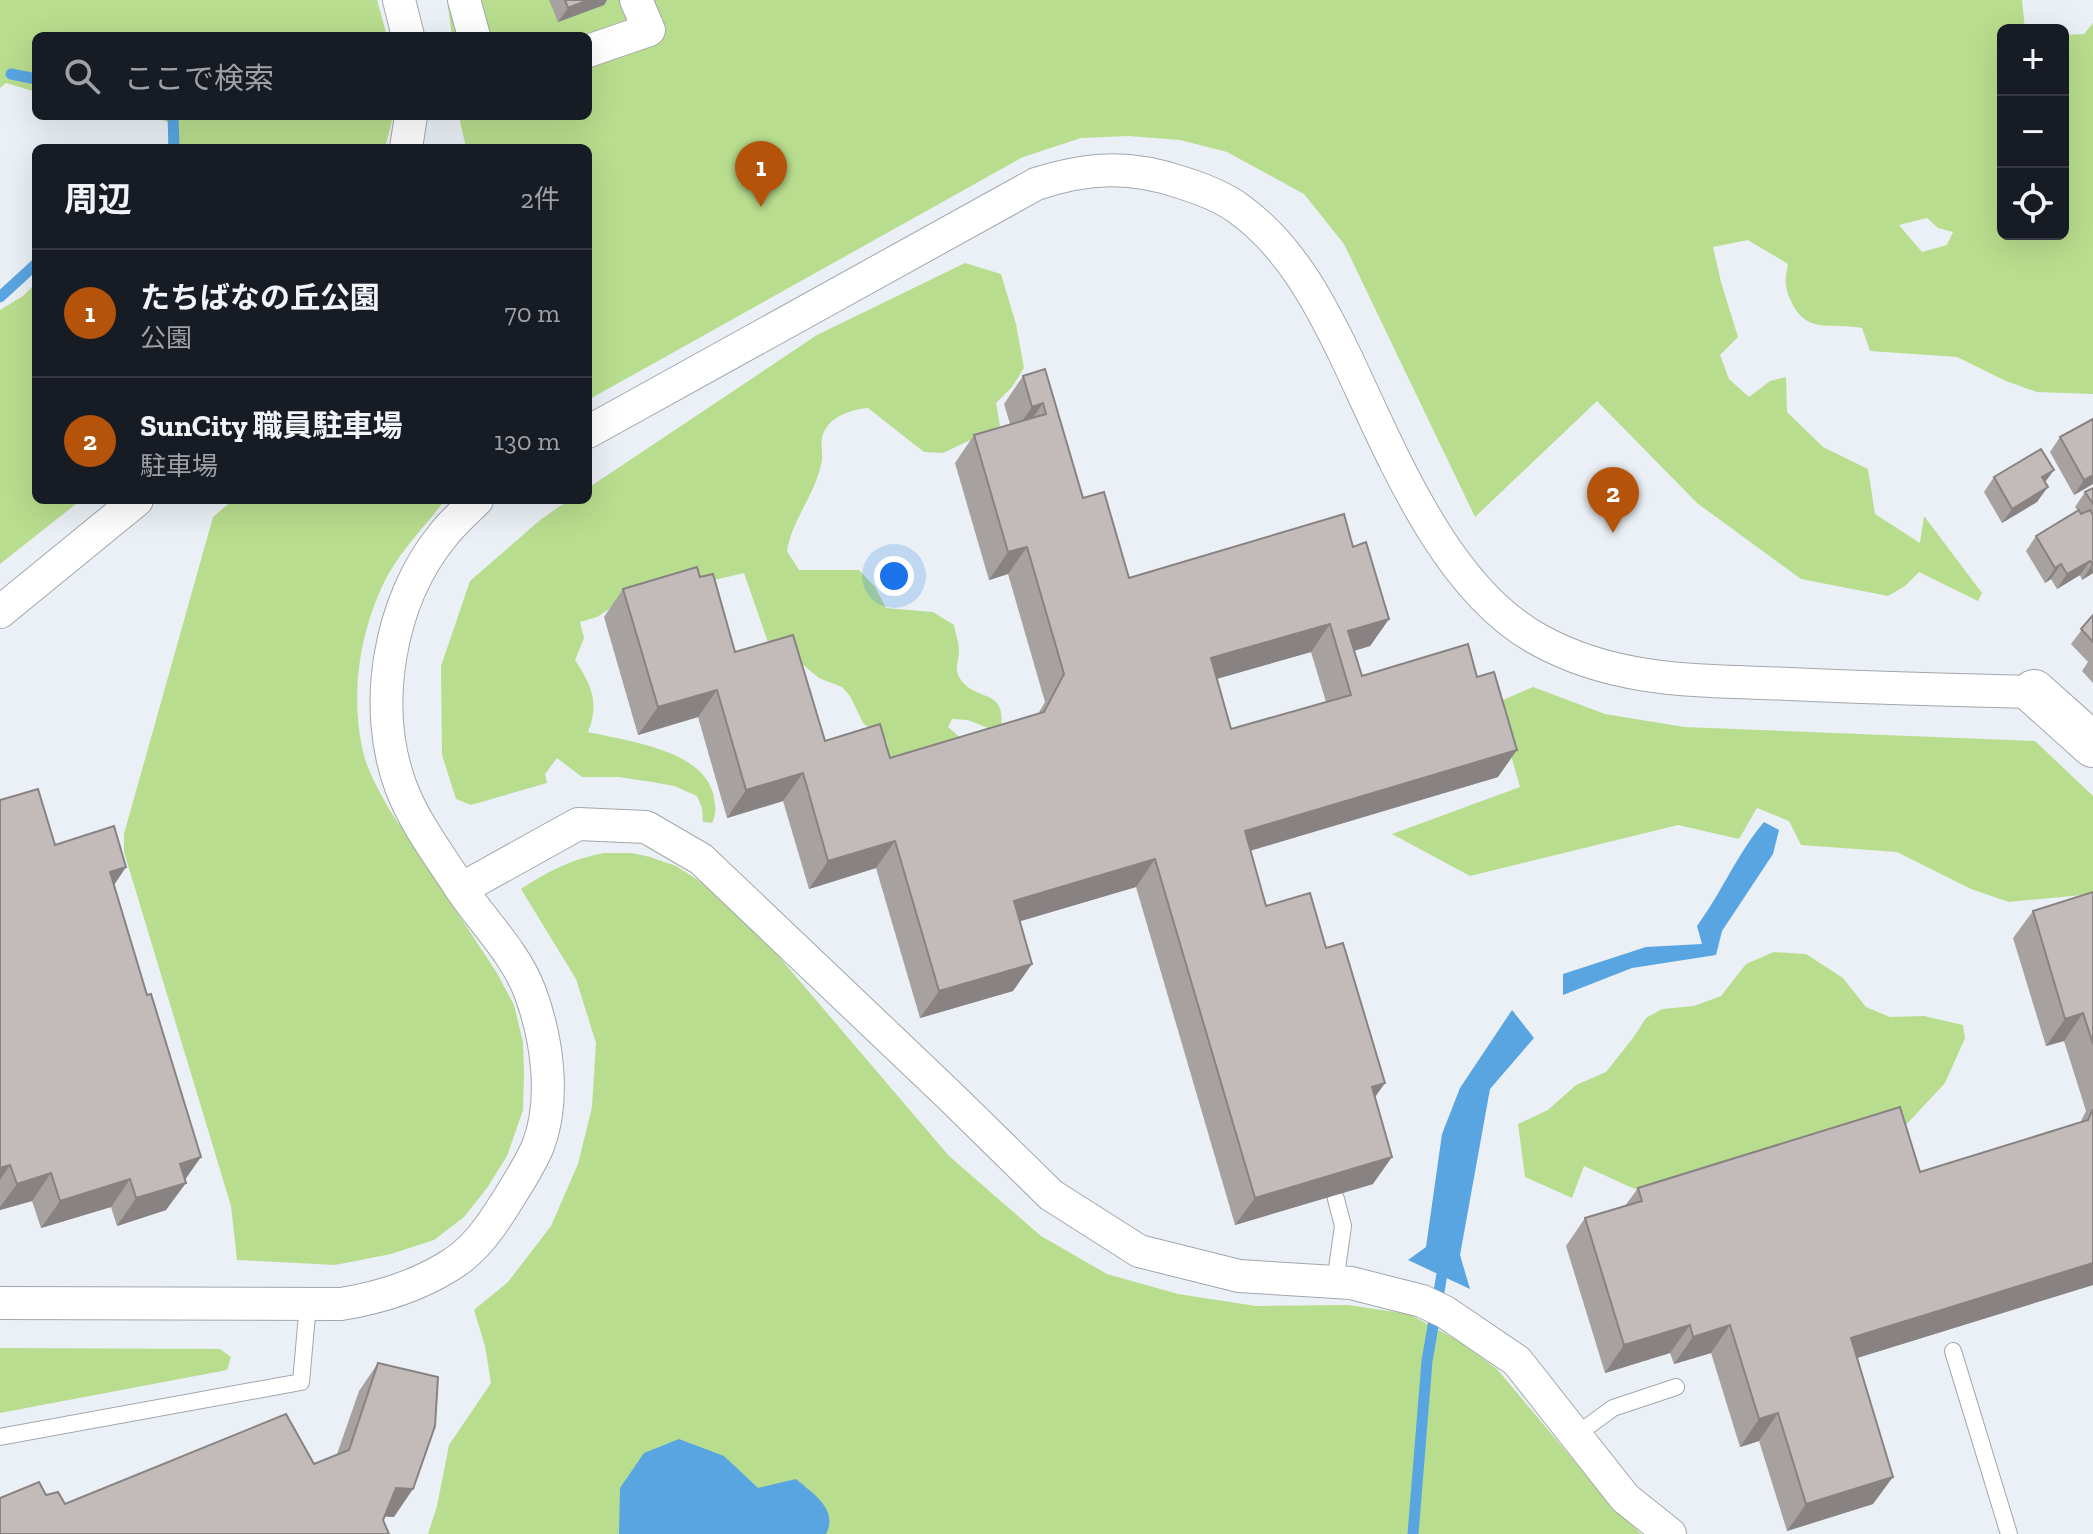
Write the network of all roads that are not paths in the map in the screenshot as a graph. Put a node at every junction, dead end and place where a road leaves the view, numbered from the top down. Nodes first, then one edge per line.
1 (399, 0) edge
2 (464, 0) edge
3 (636, 0) edge
4 (407, 32) edge
5 (473, 32) edge
6 (592, 50) edge
7 (410, 120) edge
8 (407, 144) edge
9 (592, 430) edge
10 (132, 504) edge
11 (473, 504) edge
12 (0, 612) edge
13 (2034, 692) joint
14 (2093, 745) edge
15 (461, 889) junction
16 (1336, 1199) edge
17 (1335, 1282) junction
18 (0, 1303) edge
19 (308, 1304) junction
20 (1953, 1351) dead end
21 (1676, 1387) dead end
22 (1576, 1435) junction
23 (0, 1437) edge
24 (1670, 1534) edge
25 (2009, 1534) edge

1 - 4 street
2 - 5 street
3 - 6 street
7 - 8 street
9 - 13 street
10 - 12 street
11 - 15 street
13 - 14 street
15 - 17 street
15 - 19 street
16 - 17 lane
17 - 22 street
18 - 19 street
19 - 23 lane
20 - 25 lane
21 - 22 lane
22 - 24 street

